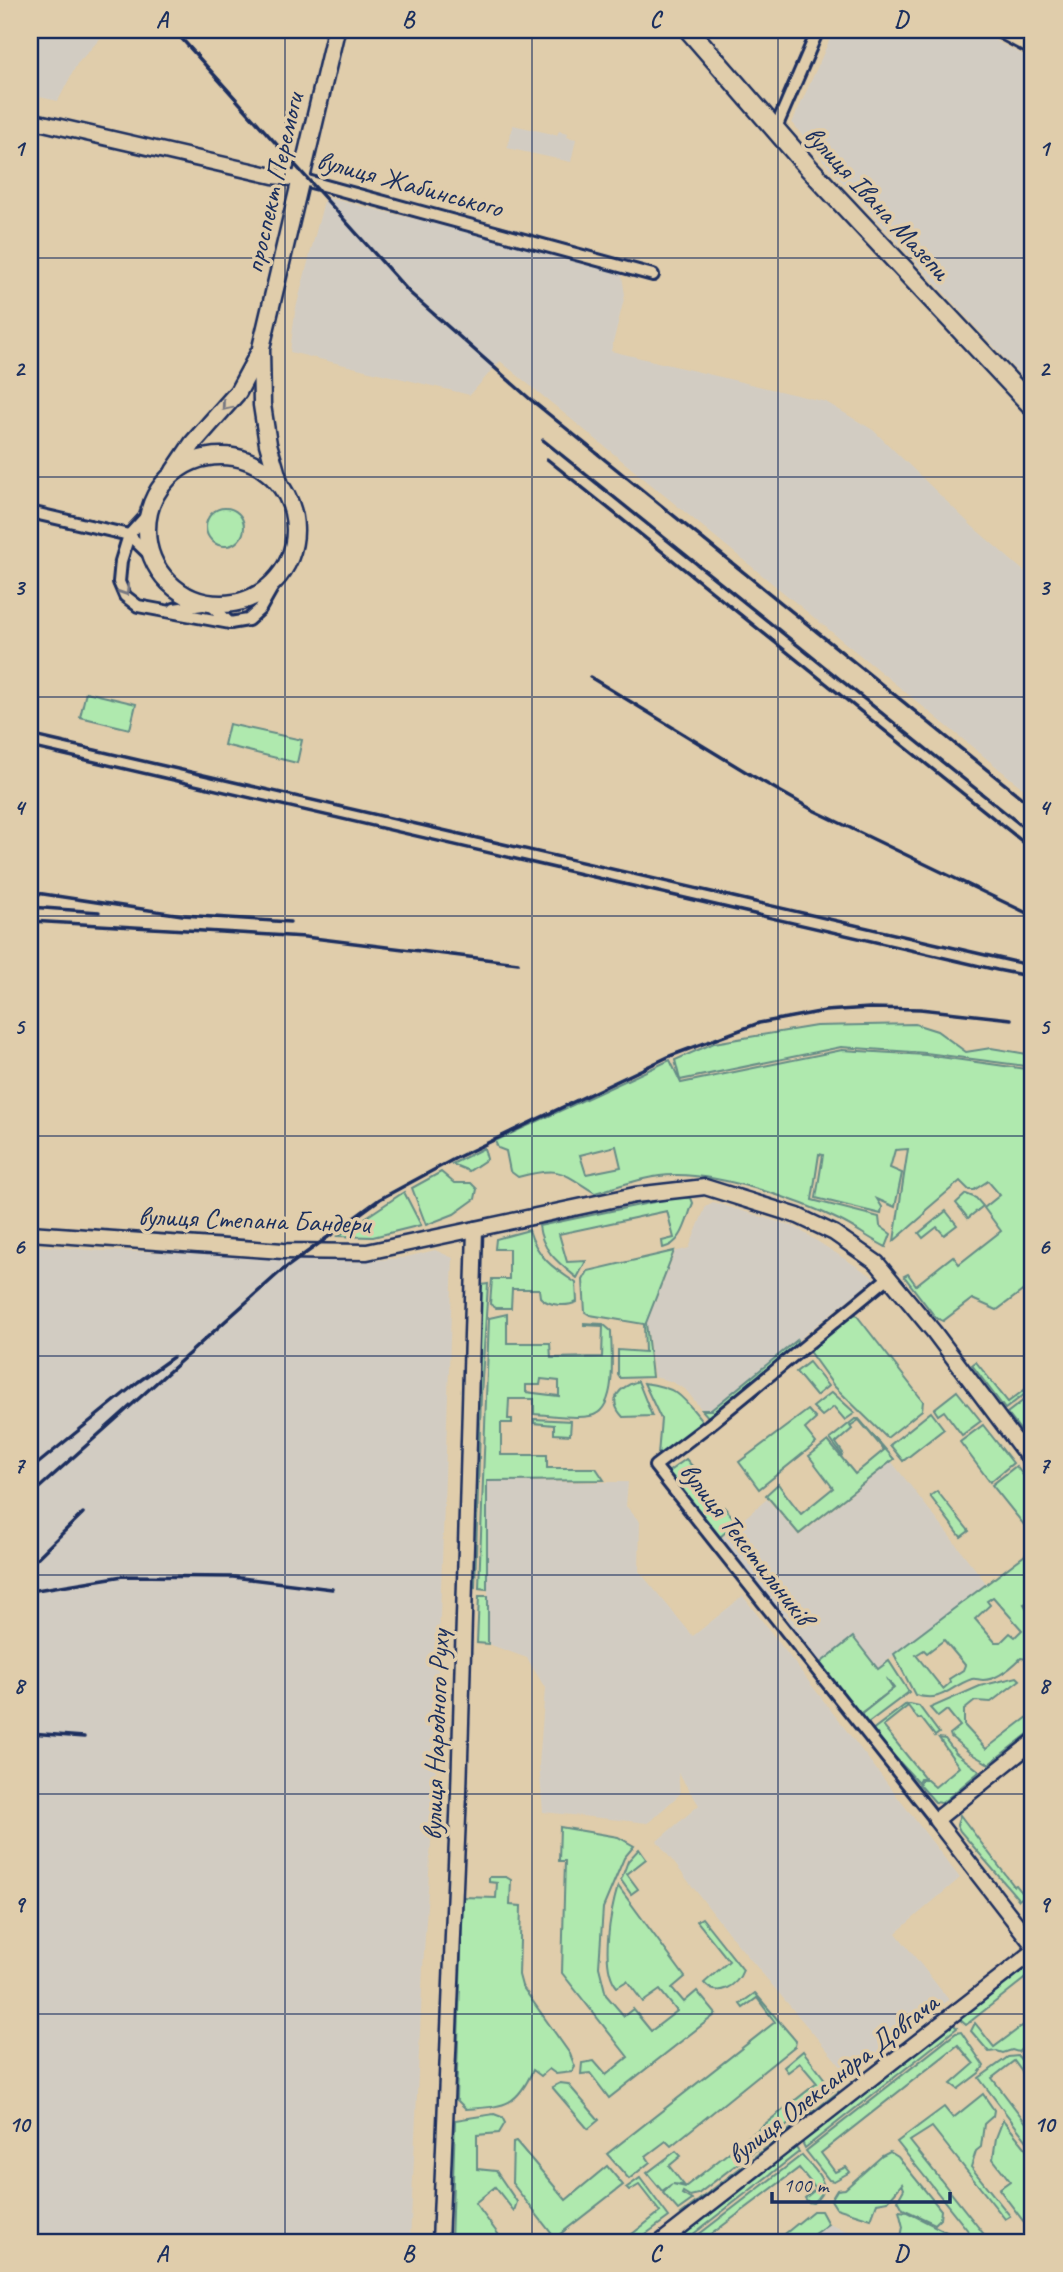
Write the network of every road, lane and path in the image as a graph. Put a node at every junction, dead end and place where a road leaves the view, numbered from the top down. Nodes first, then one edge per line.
1 (337, 30) edge
2 (689, 30) edge
3 (818, 30) edge
4 (996, 30) edge
5 (1033, 50) edge
6 (30, 120) edge
7 (775, 130) junction
8 (300, 179) junction
9 (653, 275) dead end
10 (261, 348) junction
11 (1033, 407) edge
12 (171, 476) junction
13 (281, 485) junction
14 (30, 512) edge
15 (149, 513) junction
16 (129, 535) junction
17 (152, 557) junction
18 (276, 579) junction
19 (210, 604) junction
20 (150, 608) junction
21 (230, 623) junction
22 (475, 1229) junction
23 (30, 1233) edge
24 (889, 1277) junction
25 (1033, 1464) edge
26 (1033, 1742) edge
27 (936, 1820) junction
28 (1033, 1945) edge
29 (1033, 1952) edge
30 (440, 2242) edge
31 (661, 2242) edge

1 - 8 main road, проспект Перемоги
2 - 7 main road, вулиця Івана Мазепи
3 - 7 street
4 - 5 street
6 - 8 street, вулиця Жабинського
7 - 11 main road, вулиця Івана Мазепи
8 - 9 street, вулиця Жабинського
8 - 10 main road, проспект Перемоги
10 -> 12 main road, проспект Перемоги
10 - 13 main road, проспект Перемоги
12 - 13 main road
12 - 15 main road
13 - 18 main road
14 - 16 street
15 - 16 street
15 - 17 main road
16 - 17 street
16 -> 20 street
17 - 19 main road
18 - 19 main road
18 - 21 street
19 - 20 street
19 - 21 street
20 - 21 street
22 - 23 street, вулиця Степана Бандери
22 - 24 street
22 - 30 street, вулиця Народного Руху
24 - 25 street
24 - 27 street, вулиця Текстильників
26 - 27 street
27 - 28 street, вулиця Текстильників
29 - 31 street, вулиця Олександра Довгача

